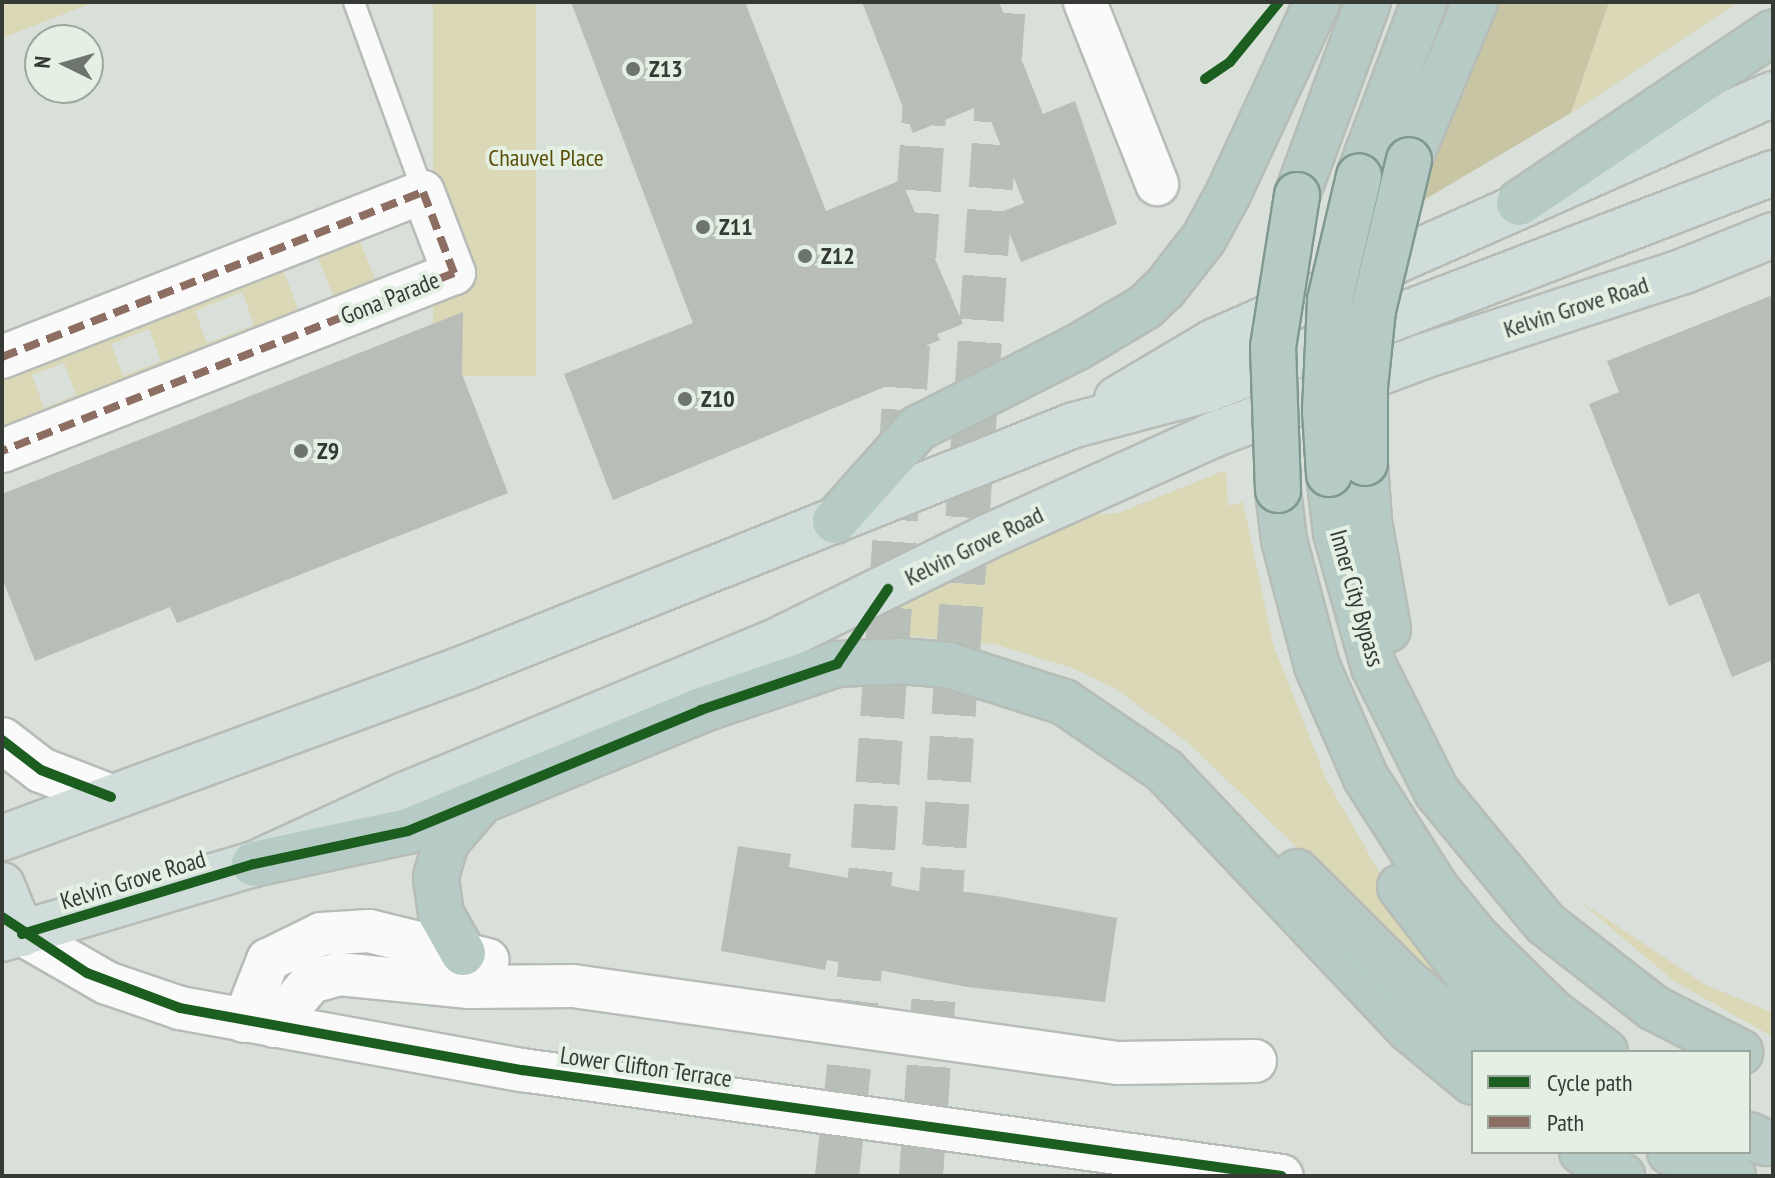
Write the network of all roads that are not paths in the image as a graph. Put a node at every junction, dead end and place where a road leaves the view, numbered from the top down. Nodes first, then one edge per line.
1 (354, 2) edge
2 (1085, 2) edge
3 (1317, 2) edge
4 (1368, 2) edge
5 (1424, 2) edge
6 (1475, 2) edge
7 (1773, 32) edge
8 (1773, 94) edge
9 (1773, 173) edge
10 (1157, 184) dead end
11 (423, 192) junction
12 (1519, 203) junction
13 (1773, 235) edge
14 (2, 357) edge
15 (1074, 425) junction
16 (2, 451) edge
17 (1347, 469) junction
18 (835, 521) junction
19 (1337, 717) junction
20 (2, 740) edge
21 (1191, 794) junction
22 (111, 797) junction
23 (479, 805) junction
24 (2, 838) edge
25 (254, 864) junction
26 (2, 885) edge
27 (9, 930) edge
28 (463, 953) junction
29 (573, 986) junction
30 (259, 1023) junction
31 (1490, 1050) edge
32 (1540, 1050) edge
33 (1603, 1050) edge
34 (1736, 1050) edge
35 (1751, 1057) edge
36 (1255, 1061) dead end
37 (1773, 1067) edge
38 (1471, 1080) edge
39 (1585, 1154) edge
40 (1675, 1154) edge
41 (1733, 1175) edge
42 (1282, 1176) edge
43 (1622, 1176) edge

1 - 11 lane
2 - 10 street
3 - 18 highway
4 - 19 highway, bridge
5 - 17 highway, Inner City Bypass, bridge
6 - 17 highway, bridge
7 - 12 highway
8 - 12 main road, Kelvin Grove Road
9 - 15 main road, Kelvin Grove Road
11 - 14 street
11 - 16 street, Gona Parade
12 - 15 main road, Kelvin Grove Road
13 - 25 main road, Kelvin Grove Road
15 - 18 main road, Kelvin Grove Road
17 - 34 highway, Inner City Bypass
18 - 22 main road, Kelvin Grove Road
19 - 32 highway
19 - 33 highway
20 - 22 street
21 - 23 highway
21 - 31 highway
21 - 38 highway
22 - 24 main road, Kelvin Grove Road
23 - 25 highway
23 - 28 highway
25 - 27 main road, Kelvin Grove Road
26 - 27 main road
27 - 30 street, Lower Clifton Terrace
28 - 29 street
28 - 30 street
29 - 30 street
29 - 36 street
30 - 42 street, Lower Clifton Terrace
35 - 37 highway
39 - 43 highway
40 - 41 highway

